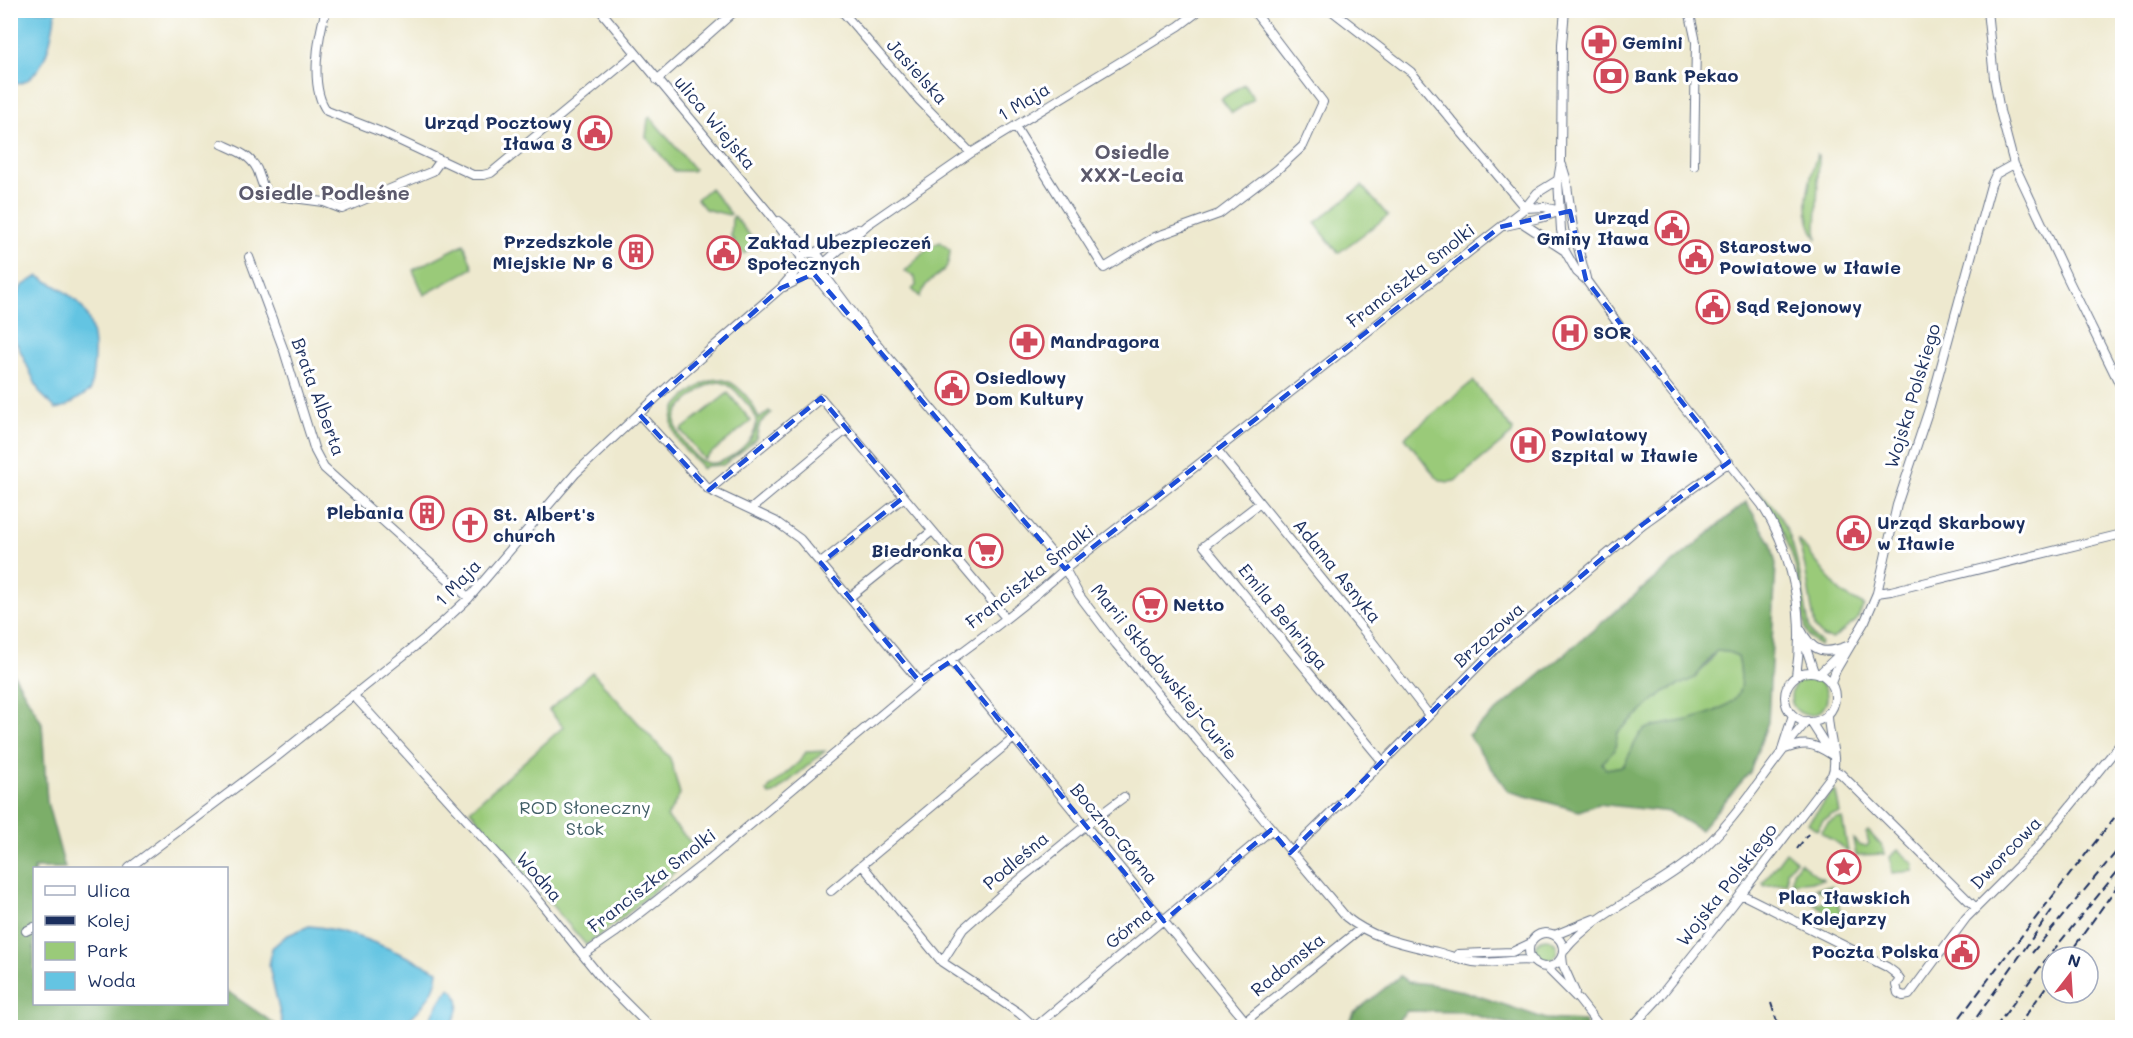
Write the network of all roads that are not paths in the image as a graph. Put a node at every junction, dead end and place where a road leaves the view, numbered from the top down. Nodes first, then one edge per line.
1 (326, 10) edge
2 (600, 10) edge
3 (736, 10) edge
4 (841, 10) edge
5 (1200, 10) edge
6 (1253, 10) edge
7 (1332, 10) edge
8 (1565, 10) edge
9 (1689, 10) edge
10 (1987, 10) edge
11 (635, 54) junction
12 (657, 80) junction
13 (1015, 126) junction
14 (222, 144) dead end
15 (971, 153) junction
16 (441, 160) junction
17 (1561, 162) junction
18 (2014, 164) junction
19 (1694, 166) dead end
20 (1558, 180) junction
21 (1526, 208) junction
22 (1570, 211) junction
23 (1560, 212) junction
24 (769, 213) junction
25 (1521, 222) junction
26 (867, 225) junction
27 (1500, 227) junction
28 (1565, 251) junction
29 (813, 253) junction
30 (249, 257) dead end
31 (801, 262) junction
32 (816, 271) junction
33 (1586, 280) junction
34 (781, 288) junction
35 (2122, 389) edge
36 (639, 414) junction
37 (846, 430) junction
38 (1217, 450) junction
39 (1729, 462) junction
40 (709, 489) junction
41 (904, 498) junction
42 (1260, 503) junction
43 (751, 509) junction
44 (932, 532) junction
45 (2122, 534) edge
46 (821, 563) junction
47 (1065, 569) junction
48 (1877, 592) junction
49 (850, 597) junction
50 (469, 598) junction
51 (1006, 618) junction
52 (1798, 625) junction
53 (1850, 645) junction
54 (951, 661) junction
55 (1817, 673) junction
56 (1796, 676) junction
57 (920, 682) junction
58 (1831, 683) junction
59 (353, 695) junction
60 (1828, 713) junction
61 (1429, 715) junction
62 (1792, 715) junction
63 (1809, 722) junction
64 (1014, 738) junction
65 (2122, 742) edge
66 (1782, 750) junction
67 (1832, 755) junction
68 (1383, 762) junction
69 (1834, 770) junction
70 (1124, 797) dead end
71 (1085, 826) junction
72 (1271, 830) junction
73 (1290, 853) junction
74 (862, 865) junction
75 (130, 867) edge
76 (831, 891) dead end
77 (1742, 894) junction
78 (1976, 908) junction
79 (1611, 911) junction
80 (1164, 921) junction
81 (33, 928) edge
82 (1360, 928) junction
83 (26, 931) dead end
84 (1555, 935) junction
85 (1530, 943) junction
86 (1563, 954) junction
87 (583, 955) junction
88 (1446, 955) junction
89 (1534, 961) junction
90 (942, 962) junction
91 (1546, 967) junction
92 (1899, 980) junction
93 (1913, 987) junction
94 (1579, 1000) junction
95 (1249, 1024) edge
96 (1035, 1027) edge
97 (651, 1028) edge
98 (1237, 1028) edge
99 (1601, 1028) edge
100 (1631, 1028) edge

1 - 16 street
2 - 11 street, ulica Wiejska
3 - 12 street
4 - 15 street, Jasielska
5 - 13 street, 1 Maja
6 - 13 street
7 - 21 street
8 - 17 street
9 - 19 street
10 - 18 street
11 - 12 street, ulica Wiejska
11 - 16 street
12 - 24 street, ulica Wiejska
13 - 15 street, 1 Maja
14 - 16 street
15 - 26 street, 1 Maja
17 - 20 street
17 - 22 street
18 - 35 street
18 - 48 street, Wojska Polskiego
20 - 21 street, Franciszka Smolki
20 - 23 street
21 - 23 street, Franciszka Smolki
21 - 27 street, Franciszka Smolki
22 - 23 street, Franciszka Smolki
22 - 33 street
23 - 25 street, Franciszka Smolki
23 - 28 street
24 - 29 street
24 - 31 street
25 - 27 street, Franciszka Smolki
25 - 28 street
26 - 29 street, 1 Maja
26 - 32 street, 1 Maja
27 - 38 street, Franciszka Smolki
28 - 33 street
29 - 31 street, 1 Maja
29 - 32 street
30 - 50 street, Brata Alberta
31 - 32 street
31 - 34 street, 1 Maja
32 - 34 street, 1 Maja
32 - 47 street, Marii Skłodowskiej-Curie
33 - 39 street
34 - 36 street, 1 Maja
36 - 40 street
36 - 50 street, 1 Maja
37 - 40 street
37 - 41 street
37 - 43 street
38 - 42 street, Adama Asnyka
38 - 47 street, Franciszka Smolki
39 - 52 street
39 - 61 street, Brzozowa
40 - 43 street
41 - 44 street
41 - 46 street
42 - 61 street, Adama Asnyka
42 - 68 street, Emila Behringa
43 - 46 street
44 - 49 street
44 - 51 street
45 - 48 street
46 - 49 street
47 - 51 street, Franciszka Smolki
47 - 72 street, Marii Skłodowskiej-Curie
48 - 53 street, Wojska Polskiego
49 - 57 street
50 - 59 street, 1 Maja
51 - 54 street, Franciszka Smolki
52 - 53 street
52 - 55 street
52 - 56 street
53 - 55 street, Wojska Polskiego
53 - 58 street, Wojska Polskiego
54 - 57 street, Franciszka Smolki
54 - 64 street, Boczno-Górna
55 - 56 street
55 - 58 street
56 - 62 street
57 - 87 street, Franciszka Smolki
58 - 60 street
59 - 75 street, 1 Maja
59 - 87 street, Wodna
60 - 63 street
60 - 67 street
61 - 68 street, Brzozowa
62 - 63 street
62 - 66 street
63 - 66 street
63 - 67 street
64 - 71 street, Boczno-Górna
64 - 74 street
65 - 78 street, Dworcowa
66 - 67 street
66 - 79 street
67 - 69 street
68 - 73 street, Brzozowa
69 - 77 street, Wojska Polskiego
69 - 78 street
70 - 71 street, Podleśna
71 - 80 street, Boczno-Górna
71 - 90 street, Podleśna
72 - 73 street, Marii Skłodowskiej-Curie
72 - 80 street, Górna
73 - 82 street, Marii Skłodowskiej-Curie
74 - 76 street
74 - 90 street
77 - 92 street
77 - 100 street, Wojska Polskiego
78 - 93 street, Dworcowa
79 - 84 street
79 - 86 street
80 - 95 street, Boczno-Górna
80 - 96 street, Górna
81 - 83 street
82 - 88 street, Marii Skłodowskiej-Curie
82 - 95 street, Radomska
84 - 85 street
84 - 86 street
85 - 88 street, Marii Skłodowskiej-Curie
85 - 89 street
86 - 91 street
86 - 94 street
87 - 97 street, Wodna
88 - 89 street, Marii Skłodowskiej-Curie
89 - 91 street
90 - 96 street
91 - 94 street
92 - 93 street
92 - 93 street
94 - 99 street
95 - 98 street, Radomska

